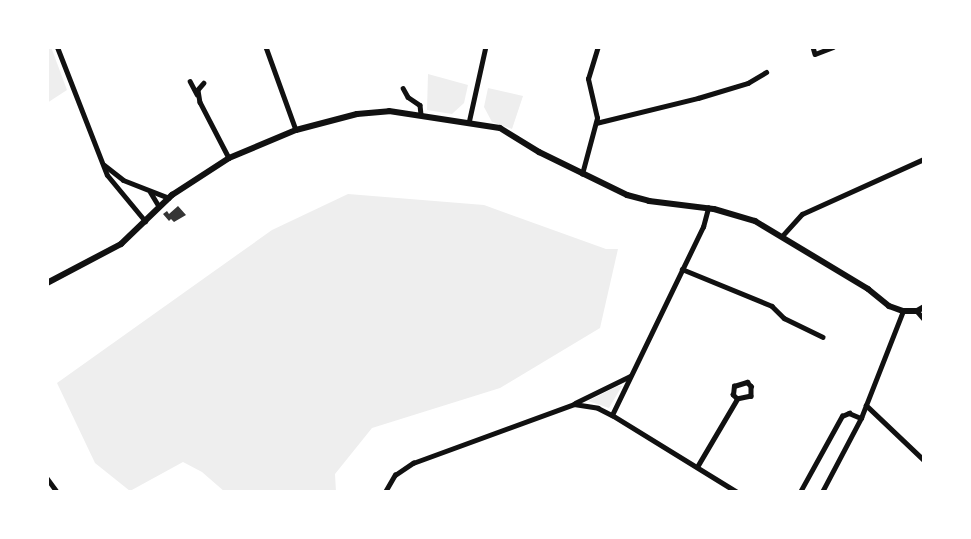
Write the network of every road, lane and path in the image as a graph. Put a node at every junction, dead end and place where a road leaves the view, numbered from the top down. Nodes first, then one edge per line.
1 (57, 47) edge
2 (266, 47) edge
3 (598, 47) edge
4 (813, 47) edge
5 (834, 47) edge
6 (485, 49) edge
7 (766, 72) dead end
8 (190, 81) dead end
9 (204, 83) dead end
10 (403, 89) dead end
11 (198, 95) junction
12 (421, 115) junction
13 (469, 121) junction
14 (596, 123) junction
15 (296, 130) junction
16 (229, 158) junction
17 (924, 159) edge
18 (104, 165) junction
19 (582, 175) junction
20 (150, 192) junction
21 (169, 198) junction
22 (159, 207) junction
23 (708, 208) junction
24 (145, 221) junction
25 (783, 235) junction
26 (682, 268) junction
27 (47, 283) edge
28 (924, 307) edge
29 (903, 311) junction
30 (917, 311) junction
31 (924, 319) edge
32 (822, 337) dead end
33 (631, 376) junction
34 (737, 399) junction
35 (574, 404) junction
36 (866, 405) junction
37 (612, 415) junction
38 (861, 418) junction
39 (924, 460) edge
40 (697, 467) junction
41 (47, 478) edge
42 (57, 492) edge
43 (385, 492) edge
44 (737, 492) edge
45 (800, 492) edge
46 (822, 492) edge

1 - 18 main road
2 - 15 street
3 - 14 street
4 - 5 street
6 - 13 street
7 - 14 street
8 - 11 street
9 - 11 street
10 - 12 street
11 - 16 street
12 - 13 main road
12 - 15 main road
13 - 19 main road
14 - 19 street
15 - 16 main road
16 - 21 main road
17 - 25 street
18 - 20 main road
18 - 24 main road
19 - 23 main road
20 - 21 main road
20 - 22 main road
21 - 22 main road
22 - 24 main road
23 - 25 main road
23 - 26 street
24 - 27 main road
25 - 29 main road
26 - 32 street
26 - 33 street
28 - 30 main road
29 - 30 main road
29 - 36 street
30 - 31 street
33 - 35 street
33 - 37 street
34 - 34 street
34 - 40 street
35 - 37 street
35 - 43 street
36 - 38 street
36 - 39 street
37 - 40 street
38 - 45 street
38 - 46 street
40 - 44 street
41 - 42 street

